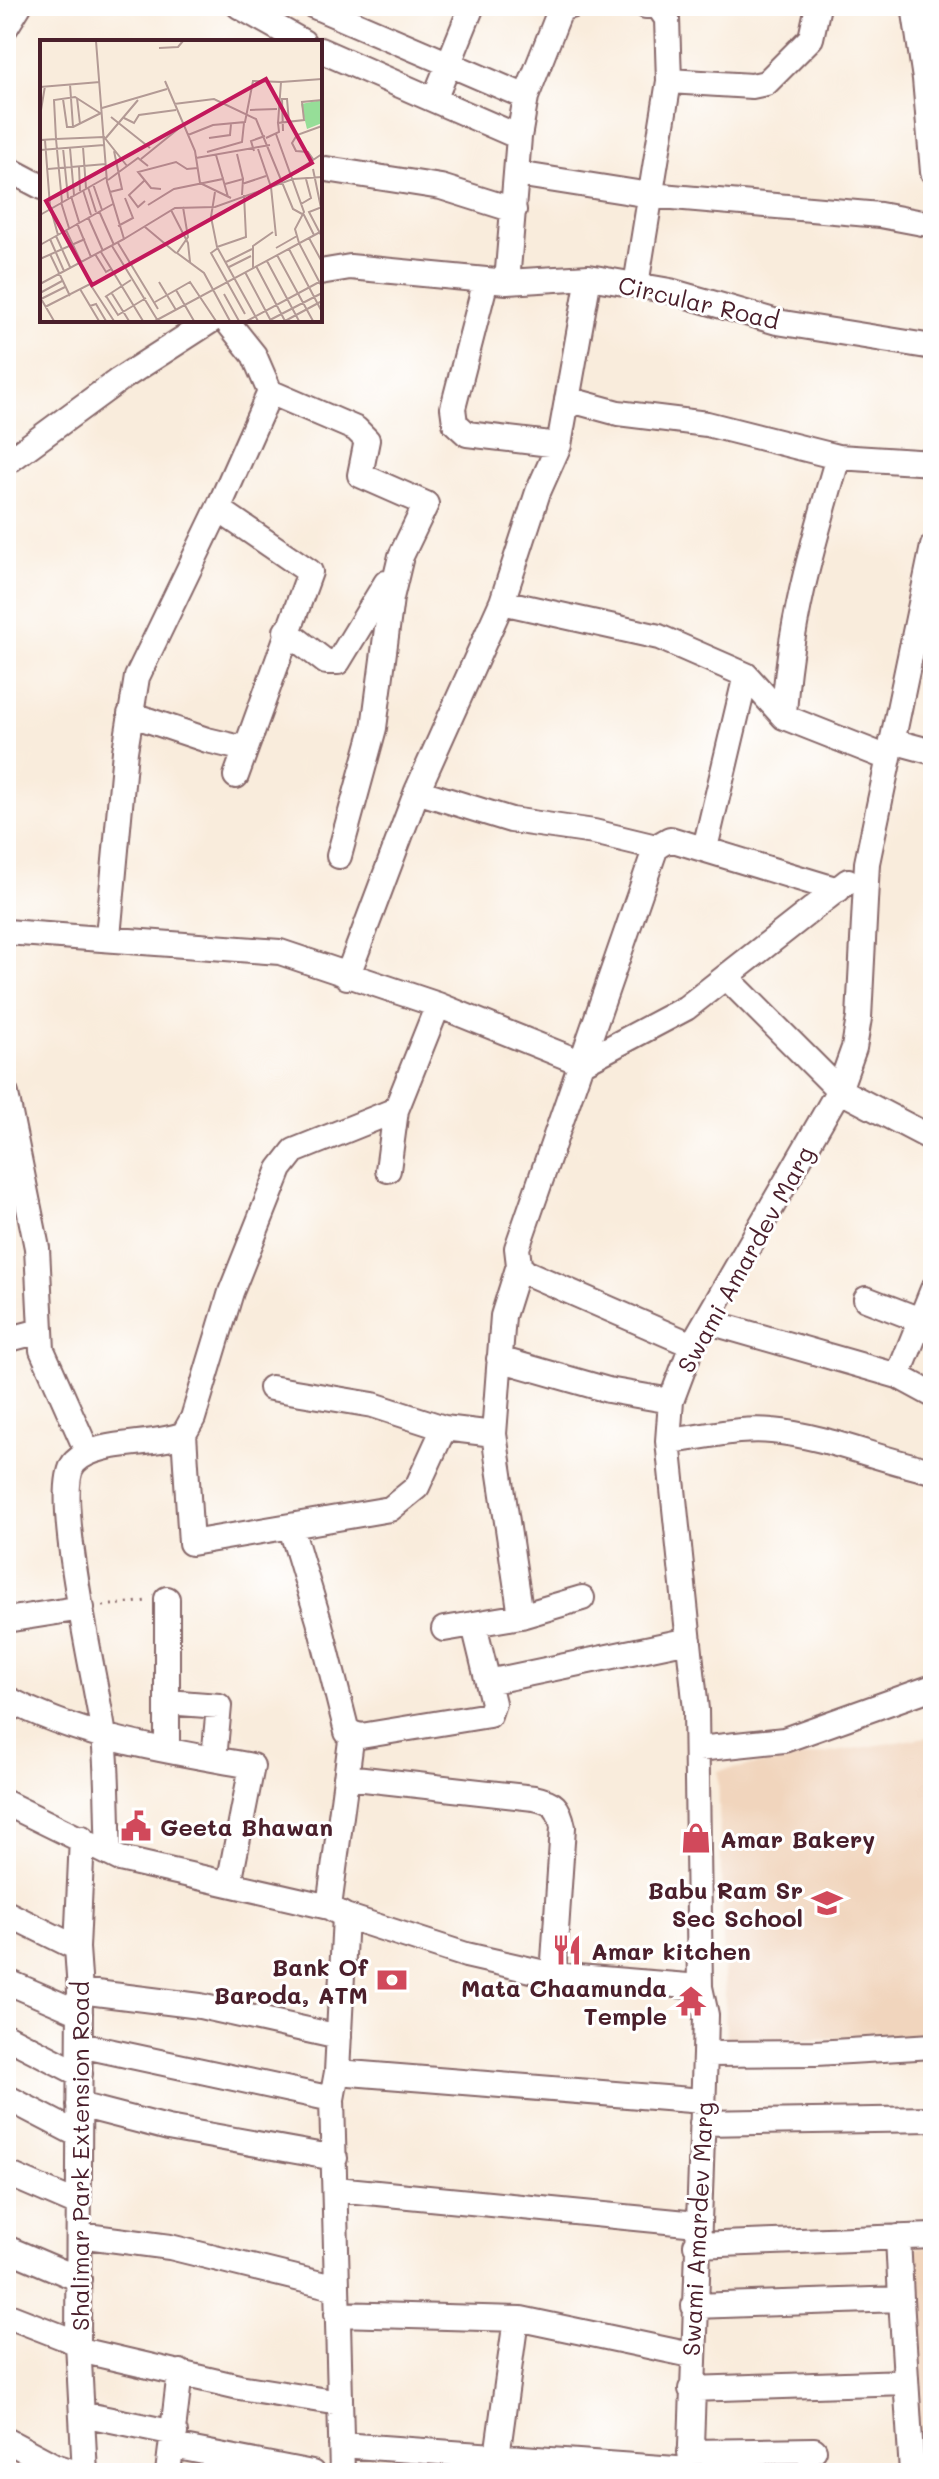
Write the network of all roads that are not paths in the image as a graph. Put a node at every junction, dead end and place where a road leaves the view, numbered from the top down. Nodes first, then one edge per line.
1 (19, 6) edge
2 (239, 6) edge
3 (472, 6) edge
4 (571, 6) edge
5 (646, 6) edge
6 (818, 6) edge
7 (914, 6) edge
8 (319, 7) edge
9 (6, 27) edge
10 (299, 40) edge
11 (322, 51) edge
12 (449, 61) junction
13 (929, 76) edge
14 (669, 81) junction
15 (526, 97) junction
16 (434, 100) junction
17 (519, 137) junction
18 (6, 168) edge
19 (326, 169) dead end
20 (933, 172) edge
21 (517, 174) junction
22 (40, 186) edge
23 (650, 195) junction
24 (514, 210) junction
25 (933, 225) edge
26 (322, 272) edge
27 (589, 277) junction
28 (497, 281) junction
29 (636, 285) junction
30 (209, 322) edge
31 (228, 322) edge
32 (933, 347) edge
33 (270, 392) junction
34 (567, 399) junction
35 (559, 445) junction
36 (838, 457) junction
37 (6, 463) edge
38 (933, 463) edge
39 (218, 509) junction
40 (933, 546) edge
41 (386, 583) dead end
42 (502, 602) junction
43 (286, 631) junction
44 (746, 675) junction
45 (130, 714) junction
46 (784, 717) junction
47 (245, 749) junction
48 (890, 749) junction
49 (933, 752) edge
50 (236, 776) dead end
51 (417, 791) junction
52 (656, 847) junction
53 (705, 848) junction
54 (339, 856) dead end
55 (867, 863) junction
56 (838, 890) junction
57 (6, 932) edge
58 (108, 937) junction
59 (347, 977) junction
60 (726, 977) junction
61 (438, 1005) junction
62 (582, 1063) junction
63 (839, 1090) junction
64 (6, 1094) edge
65 (396, 1110) junction
66 (933, 1139) edge
67 (388, 1170) dead end
68 (519, 1265) junction
69 (933, 1289) edge
70 (866, 1299) dead end
71 (706, 1321) junction
72 (926, 1324) edge
73 (40, 1331) junction
74 (6, 1340) edge
75 (692, 1345) junction
76 (499, 1359) junction
77 (898, 1376) junction
78 (271, 1388) dead end
79 (933, 1395) edge
80 (671, 1401) junction
81 (444, 1428) junction
82 (184, 1434) junction
83 (494, 1434) junction
84 (668, 1441) junction
85 (87, 1451) junction
86 (933, 1471) edge
87 (291, 1528) junction
88 (582, 1598) dead end
89 (167, 1599) road end
90 (82, 1608) junction
91 (521, 1616) junction
92 (6, 1620) edge
93 (474, 1625) junction
94 (444, 1629) dead end
95 (689, 1640) junction
96 (488, 1682) junction
97 (933, 1687) edge
98 (6, 1698) edge
99 (167, 1702) junction
100 (352, 1733) junction
101 (104, 1738) junction
102 (167, 1749) junction
103 (698, 1749) junction
104 (214, 1759) junction
105 (346, 1777) junction
106 (6, 1803) edge
107 (82, 1838) junction
108 (109, 1853) junction
109 (229, 1884) junction
110 (337, 1911) junction
111 (6, 1913) edge
112 (77, 1948) junction
113 (553, 1975) junction
114 (6, 1981) edge
115 (698, 1986) junction
116 (80, 2002) junction
117 (6, 2036) edge
118 (339, 2037) junction
119 (80, 2045) junction
120 (933, 2046) edge
121 (705, 2054) junction
122 (337, 2072) junction
123 (80, 2074) junction
124 (6, 2097) edge
125 (332, 2099) junction
126 (79, 2105) junction
127 (703, 2112) junction
128 (933, 2119) edge
129 (79, 2135) junction
130 (335, 2158) junction
131 (6, 2173) edge
132 (336, 2189) junction
133 (78, 2204) junction
134 (697, 2234) junction
135 (79, 2235) junction
136 (933, 2236) edge
137 (898, 2237) junction
138 (6, 2248) edge
139 (79, 2279) junction
140 (337, 2288) junction
141 (901, 2299) junction
142 (694, 2306) junction
143 (337, 2314) junction
144 (6, 2315) edge
145 (516, 2319) junction
146 (79, 2346) junction
147 (691, 2355) junction
148 (180, 2372) junction
149 (906, 2382) junction
150 (691, 2389) junction
151 (340, 2403) junction
152 (82, 2414) junction
153 (6, 2440) edge
154 (174, 2440) junction
155 (341, 2445) junction
156 (814, 2450) dead end
157 (496, 2465) edge
158 (690, 2465) edge
159 (77, 2473) edge
160 (85, 2473) edge
161 (168, 2473) edge
162 (312, 2473) edge
163 (342, 2473) edge
164 (912, 2473) edge

1 - 9 street
2 - 10 street
3 - 12 street
4 - 15 street
5 - 14 street
6 - 14 street
7 - 13 street
8 - 12 street
11 - 16 street
12 - 15 street
12 - 16 street
13 - 20 street
14 - 23 street
15 - 17 street
16 - 17 street
17 - 21 street
18 - 22 street
19 - 24 street
21 - 23 street
21 - 24 street
23 - 25 street
23 - 29 street
24 - 28 street
26 - 28 street, Circular Road
27 - 28 street, Circular Road
27 - 29 street, Circular Road
27 - 34 street
28 - 35 street
29 - 32 street, Circular Road
30 - 37 street
31 - 33 street
33 - 39 street
33 - 54 street
34 - 35 street
34 - 36 street
35 - 42 street
36 - 38 street
36 - 46 street
39 - 43 street
39 - 45 street
40 - 48 street, Swami Amardev Marg
41 - 43 street
42 - 44 street
42 - 51 street
43 - 47 street
44 - 46 street
44 - 53 street
45 - 47 street
45 - 58 street
46 - 48 street
47 - 50 street
48 - 49 street
48 - 55 street, Swami Amardev Marg
51 - 52 street
51 - 59 street
52 - 53 street
52 - 62 street
53 - 56 street
55 - 56 street
55 - 63 street, Swami Amardev Marg
56 - 60 street
57 - 58 street
58 - 59 street
59 - 61 street
60 - 62 street
60 - 63 street
61 - 62 street
61 - 65 street
62 - 68 street
63 - 66 street
63 - 71 street, Swami Amardev Marg
64 - 73 street
65 - 67 street
65 - 82 street
68 - 75 street
68 - 76 street
69 - 72 street
70 - 72 street
71 - 75 street, Swami Amardev Marg
71 - 77 street
72 - 77 street
73 - 74 street
73 - 85 street
75 - 80 street, Swami Amardev Marg
76 - 80 street
76 - 83 street
77 - 79 street
78 - 81 street
80 - 84 street, Swami Amardev Marg
81 - 83 street
81 - 87 street
82 - 85 street
82 - 87 street
83 - 91 street
84 - 86 street
84 - 95 street, Swami Amardev Marg
85 - 90 street
87 - 100 street
88 - 91 street
89 - 99 street
90 - 92 street
90 - 101 street
91 - 93 street
93 - 94 street
93 - 96 street
95 - 96 street
95 - 103 street, Swami Amardev Marg
96 - 100 street
97 - 103 street
98 - 101 street
99 - 102 street
99 - 104 street
100 - 105 street
101 - 102 street
101 - 108 street
102 - 104 street
103 - 115 street, Swami Amardev Marg
104 - 109 street
105 - 110 street
105 - 113 street
106 - 107 street
107 - 108 street
107 - 112 street, Shalimar Park Extension Road
108 - 109 street
109 - 110 street
110 - 113 street
110 - 118 street
111 - 112 street
112 - 116 street, Shalimar Park Extension Road
113 - 115 street
114 - 116 street
115 - 121 street, Swami Amardev Marg
116 - 118 street
116 - 119 street, Shalimar Park Extension Road
117 - 123 street
118 - 122 street
119 - 123 street, Shalimar Park Extension Road
119 - 125 street
120 - 121 street
121 - 127 street, Swami Amardev Marg
122 - 125 street
122 - 127 street
123 - 126 street, Shalimar Park Extension Road
124 - 129 street
125 - 130 street
126 - 129 street, Shalimar Park Extension Road
126 - 130 street
127 - 128 street
127 - 134 street, Swami Amardev Marg
129 - 133 street, Shalimar Park Extension Road
130 - 132 street
131 - 133 street
132 - 134 street
132 - 140 street
133 - 135 street, Shalimar Park Extension Road
134 - 137 street
134 - 142 street, Swami Amardev Marg
135 - 139 street, Shalimar Park Extension Road
135 - 140 street
136 - 137 street
137 - 141 street
138 - 139 street
139 - 146 street, Shalimar Park Extension Road
140 - 143 street
141 - 142 street
141 - 149 street
142 - 147 street, Swami Amardev Marg
143 - 145 street
143 - 151 street
144 - 146 street
145 - 147 street
145 - 157 street
146 - 148 street
146 - 152 street, Shalimar Park Extension Road
147 - 150 street, Swami Amardev Marg
148 - 151 street
148 - 154 street
149 - 150 street
149 - 164 street
150 - 158 street, Swami Amardev Marg
151 - 155 street
152 - 154 street
152 - 160 street, Shalimar Park Extension Road
153 - 159 street
154 - 161 street
154 - 162 street
155 - 157 street
155 - 163 street
156 - 158 street
157 - 158 street

